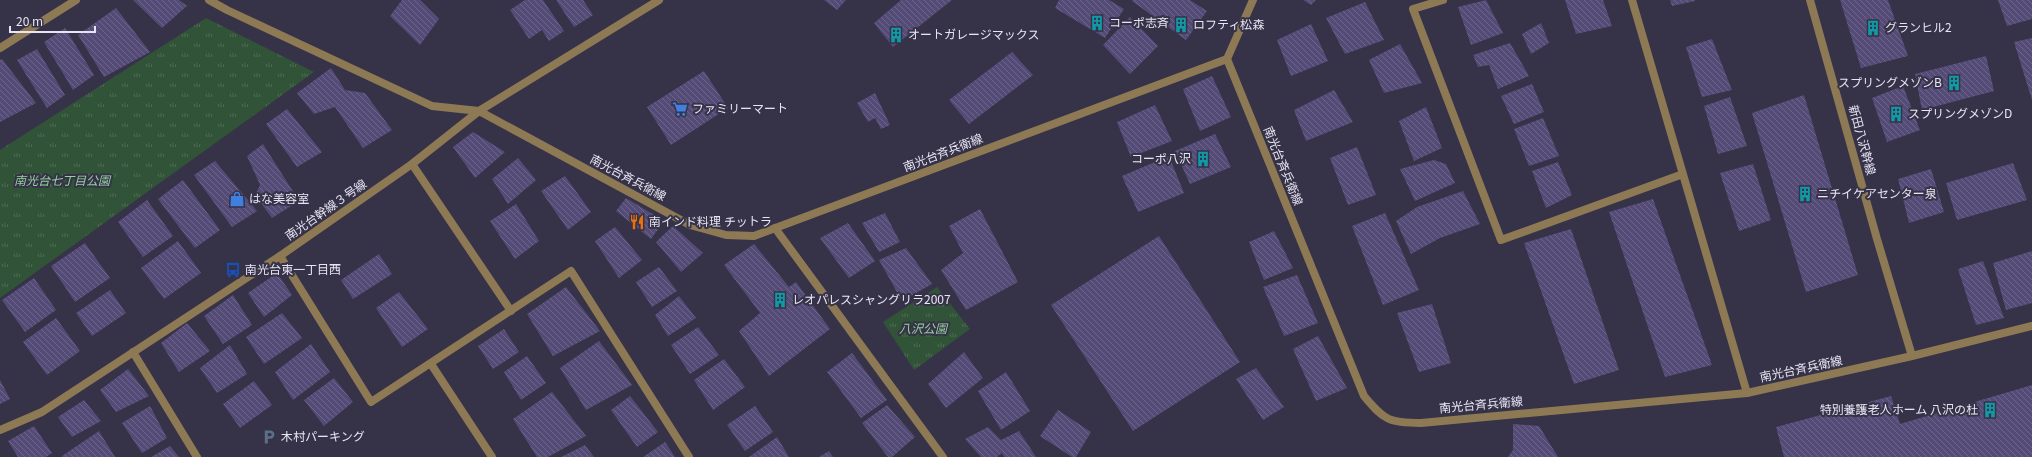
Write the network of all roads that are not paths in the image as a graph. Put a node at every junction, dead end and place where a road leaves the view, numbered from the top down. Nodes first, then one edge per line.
1 (76, 0) edge
2 (209, 0) edge
3 (659, 0) edge
4 (1253, 0) edge
5 (1442, 0) edge
6 (1632, 0) edge
7 (1810, 0) edge
8 (0, 48) edge
9 (1227, 59) junction
10 (480, 111) junction
11 (412, 164) junction
12 (1683, 174) junction
13 (776, 228) junction
14 (280, 256) junction
15 (511, 311) junction
16 (2032, 326) edge
17 (133, 352) junction
18 (1912, 356) junction
19 (431, 364) junction
20 (1748, 393) junction
21 (0, 430) edge
22 (197, 457) edge
23 (492, 457) edge
24 (689, 457) edge
25 (943, 457) edge

1 - 8 street
2 - 10 street
3 - 10 street, 南光台幹線３号線
4 - 9 street
5 - 12 street
6 - 12 street
7 - 18 street, 新田八沢幹線
9 - 13 street, 南光台斉兵衛線
9 - 20 street, 南光台斉兵衛線
10 - 11 street, 南光台幹線３号線
10 - 13 street, 南光台斉兵衛線
11 - 14 street, 南光台幹線３号線
11 - 15 street
12 - 20 street
13 - 25 street
14 - 17 street, 南光台幹線３号線
14 - 19 street
15 - 19 street
15 - 24 street
16 - 18 street, 南光台斉兵衛線
17 - 21 street, 南光台幹線３号線
17 - 22 street
18 - 20 street, 南光台斉兵衛線
19 - 23 street

